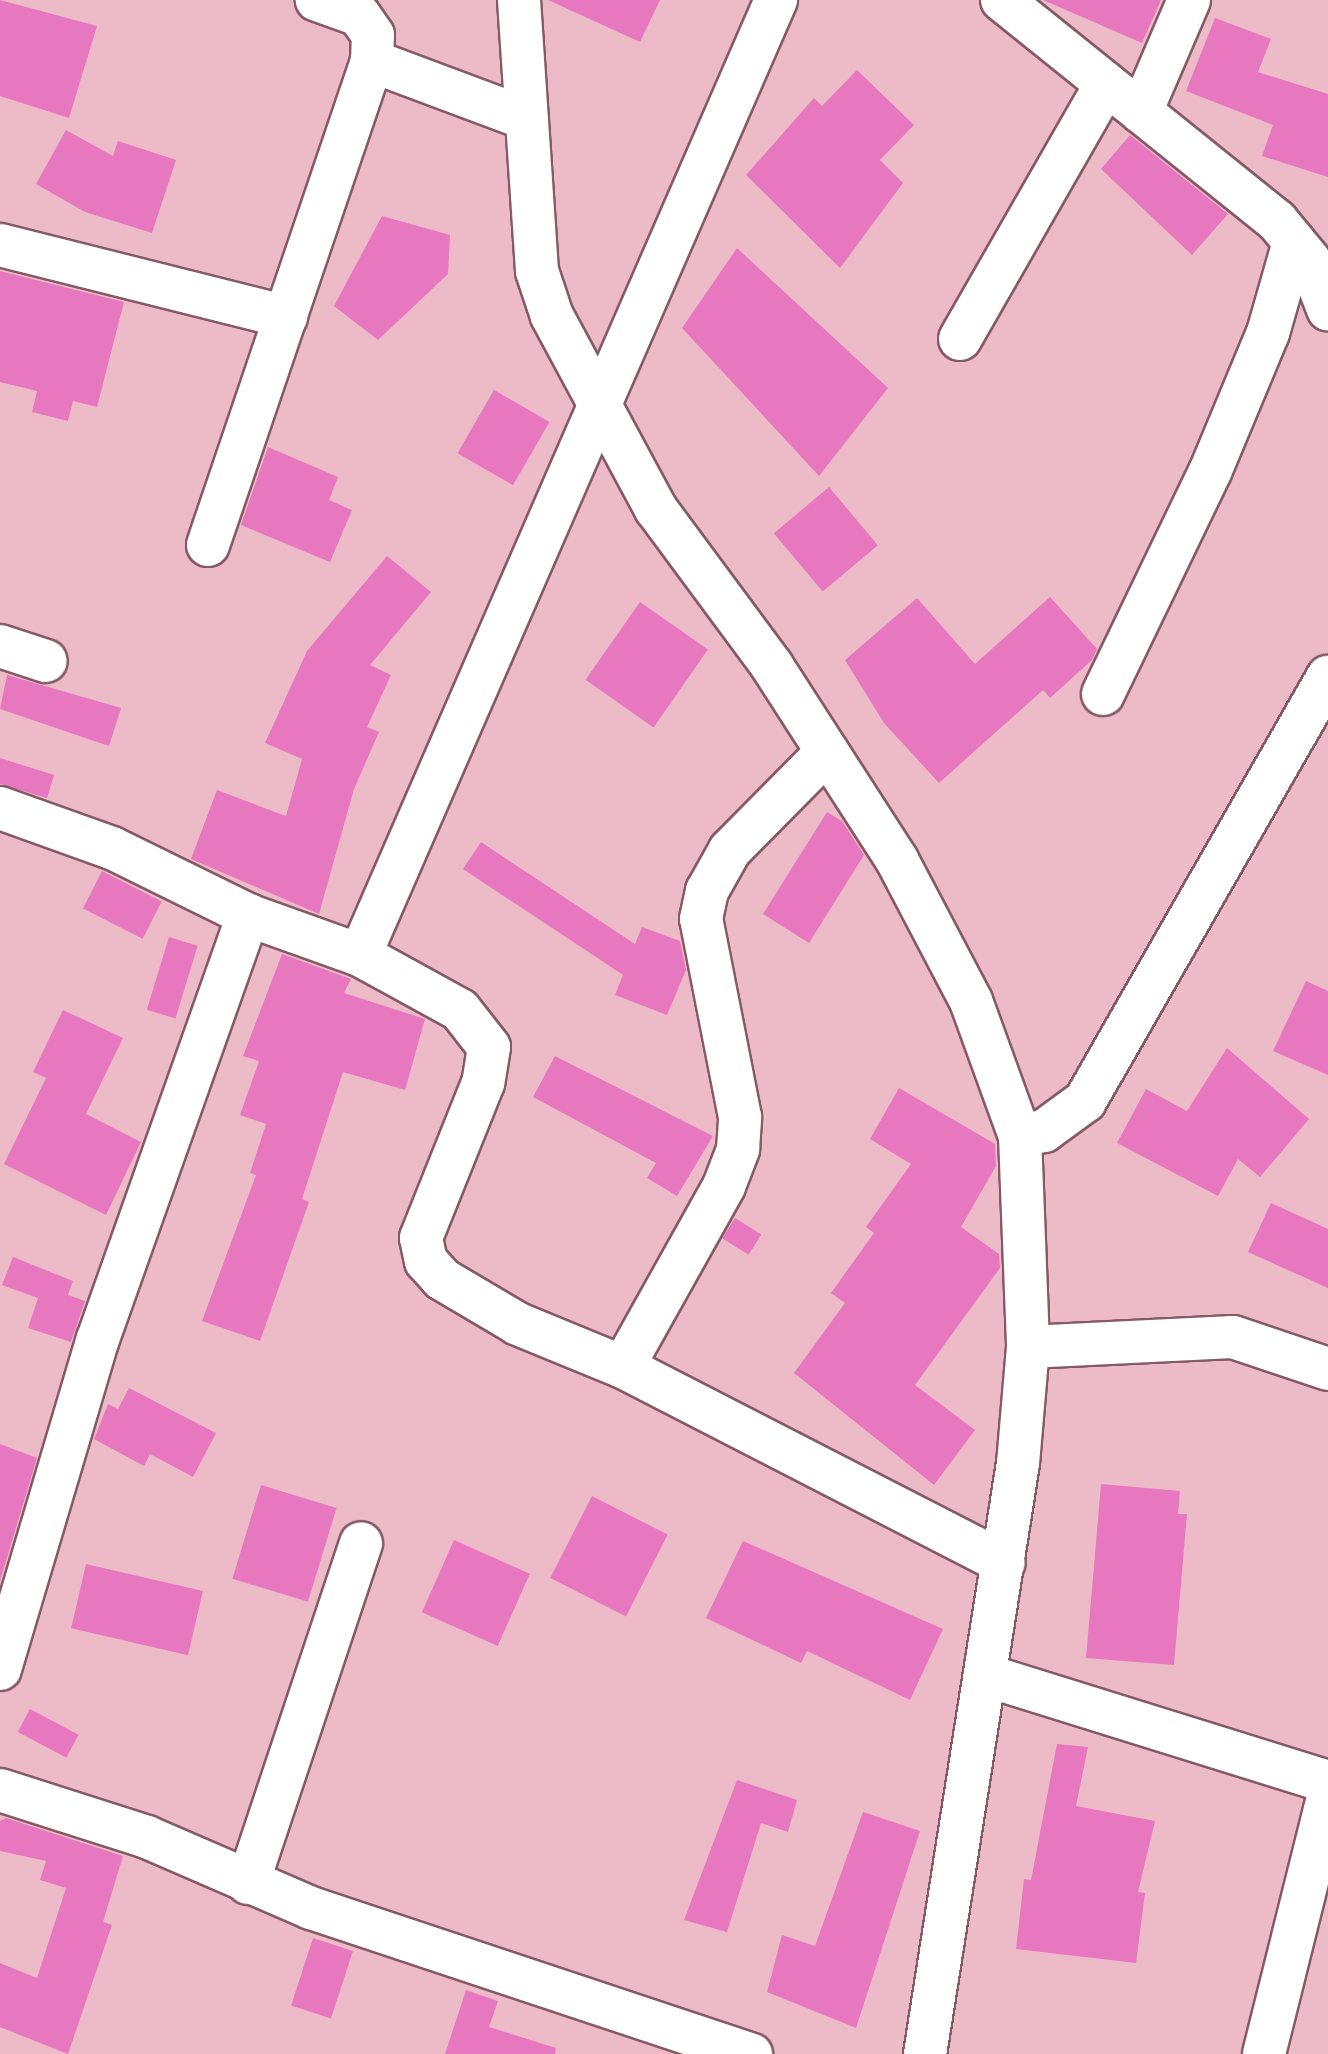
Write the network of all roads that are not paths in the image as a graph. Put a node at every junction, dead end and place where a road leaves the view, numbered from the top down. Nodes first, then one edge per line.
1 (317, 0) edge
2 (519, 0) edge
3 (776, 0) edge
4 (1002, 0) edge
5 (1190, 0) edge
6 (372, 61) junction
7 (1106, 84) junction
8 (1141, 112) junction
9 (526, 119) junction
10 (1294, 242) junction
11 (0, 245) edge
12 (1328, 310) edge
13 (286, 317) junction
14 (960, 339) dead end
15 (599, 397) junction
16 (208, 545) dead end
17 (0, 646) edge
18 (46, 661) dead end
19 (1328, 676) edge
20 (1103, 694) dead end
21 (828, 752) junction
22 (0, 808) edge
23 (248, 914) junction
24 (360, 955) junction
25 (1020, 1136) junction
26 (1028, 1347) junction
27 (623, 1367) junction
28 (1328, 1369) edge
29 (361, 1544) dead end
30 (1004, 1564) junction
31 (3, 1642) edge
32 (986, 1675) junction
33 (1328, 1782) edge
34 (0, 1790) edge
35 (1328, 1798) edge
36 (248, 1882) junction
37 (751, 2054) edge
38 (925, 2054) edge
39 (1264, 2054) edge

1 - 6 street
2 - 9 street
3 - 15 street
4 - 7 street
5 - 8 street
6 - 9 street
6 - 13 street
7 - 8 street
7 - 14 street
8 - 10 street
9 - 15 street
10 - 12 street
10 - 20 street
11 - 13 street
13 - 16 street
15 - 21 street
15 - 24 street
17 - 18 street
19 - 25 street
21 - 25 street
21 - 27 street
22 - 23 street
23 - 24 street
23 - 31 street
24 - 27 street
25 - 26 street
26 - 28 street
26 - 30 street
27 - 30 street
29 - 36 street
30 - 32 street
32 - 33 street
32 - 38 street
34 - 36 street
35 - 39 street
36 - 37 street

